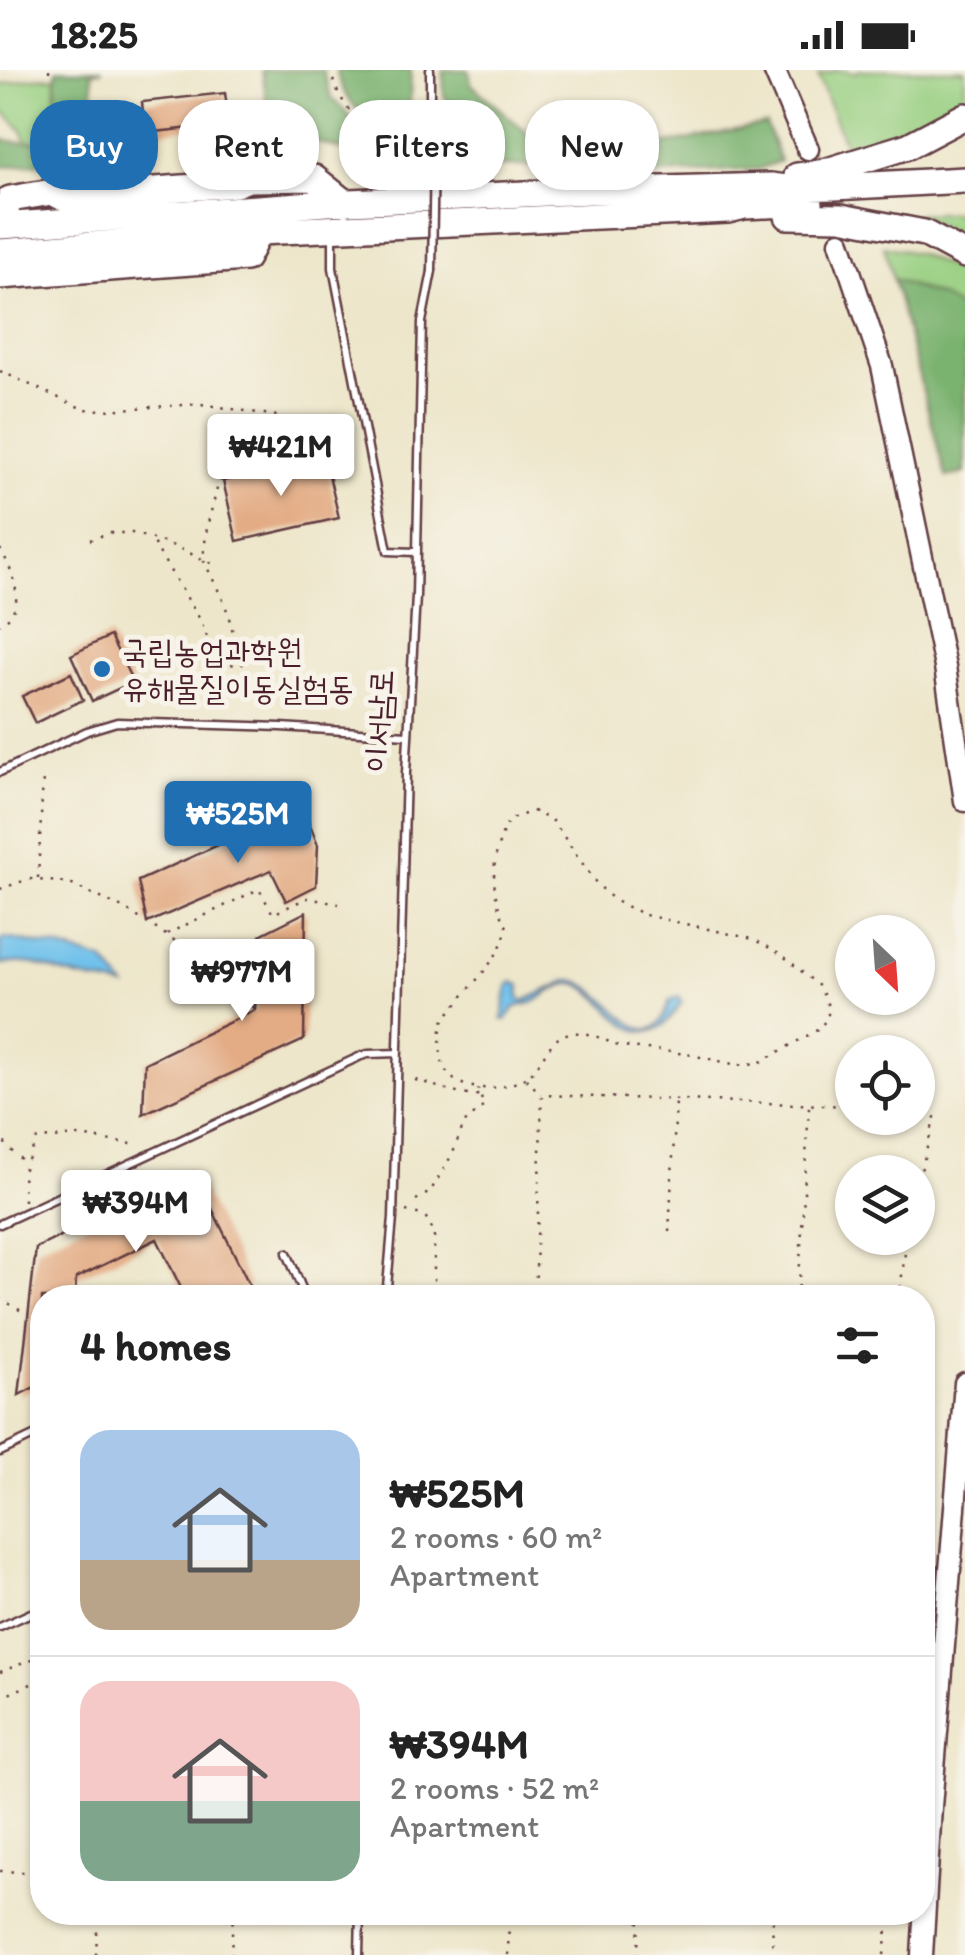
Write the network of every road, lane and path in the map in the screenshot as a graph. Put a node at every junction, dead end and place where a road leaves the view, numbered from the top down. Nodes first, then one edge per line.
1 (330, 70) edge
2 (430, 70) edge
3 (774, 70) edge
4 (343, 100) edge
5 (430, 100) edge
6 (965, 116) edge
7 (808, 149) tunnel mouth
8 (965, 180) edge
9 (771, 186) junction
10 (433, 190) edge
11 (965, 196) edge
12 (728, 210) junction
13 (335, 211) junction
14 (6, 225) edge
15 (256, 238) junction
16 (840, 242) tunnel mouth
17 (0, 252) edge
18 (965, 255) edge
19 (0, 264) edge
20 (0, 276) edge
21 (0, 370) edge
22 (90, 540) dead end
23 (152, 541) junction
24 (0, 549) edge
25 (416, 552) junction
26 (203, 559) junction
27 (218, 566) dead end
28 (0, 624) edge
29 (407, 736) junction
30 (0, 772) edge
31 (44, 777) dead end
32 (965, 802) edge
33 (38, 879) junction
34 (0, 889) edge
35 (339, 904) dead end
36 (165, 934) junction
37 (254, 1010) dead end
38 (398, 1053) junction
39 (524, 1077) junction
40 (415, 1080) dead end
41 (478, 1088) junction
42 (542, 1095) junction
43 (480, 1096) junction
44 (676, 1100) junction
45 (809, 1104) junction
46 (835, 1105) edge
47 (0, 1133) edge
48 (162, 1149) junction
49 (26, 1164) junction
50 (416, 1200) dead end
51 (394, 1208) junction
52 (25, 1212) junction
53 (0, 1224) edge
54 (669, 1232) dead end
55 (287, 1254) dead end
56 (904, 1255) edge
57 (300, 1285) edge
58 (387, 1285) edge
59 (434, 1285) edge
60 (535, 1285) edge
61 (799, 1285) edge
62 (901, 1285) edge
63 (1, 1298) edge
64 (0, 1308) edge
65 (24, 1312) dead end
66 (965, 1383) edge
67 (30, 1438) edge
68 (0, 1452) edge
69 (30, 1613) edge
70 (0, 1627) edge
71 (30, 1661) edge
72 (0, 1672) edge
73 (30, 1685) edge
74 (0, 1698) edge
75 (935, 1756) edge
76 (0, 1871) edge
77 (30, 1872) edge
78 (97, 1925) edge
79 (232, 1925) edge
80 (359, 1925) edge
81 (509, 1925) edge
82 (639, 1925) edge
83 (773, 1925) edge
84 (887, 1925) edge
85 (924, 1925) edge
86 (96, 1955) edge
87 (231, 1955) edge
88 (358, 1955) edge
89 (508, 1955) edge
90 (638, 1955) edge
91 (772, 1955) edge
92 (884, 1955) edge
93 (922, 1955) edge

1 - 4 path
2 - 5 lane, 이서남로
3 - 7 main road
6 - 9 highway
8 - 9 highway
9 - 13 highway
10 - 25 lane, 이서남로, bridge
11 - 12 highway
12 - 13 highway
12 - 18 highway
13 - 14 highway
13 - 14 highway
13 - 15 highway
13 - 25 lane
15 - 17 highway
15 - 19 highway
15 - 20 highway
16 - 32 main road
21 - 26 path
22 - 23 path
23 - 26 path
23 - 26 path
24 - 28 path
25 - 29 lane, 이서남로
26 - 27 path
29 - 30 lane
29 - 38 lane, 이서남로
31 - 33 path
33 - 34 path
33 - 36 path
35 - 36 path
36 - 37 path
38 - 48 lane
38 - 51 lane, 이서남로
39 - 41 path
39 - 41 path
39 - 42 path
40 - 43 path
41 - 43 path
42 - 44 path
42 - 60 path
43 - 50 path
44 - 45 path
44 - 54 path
45 - 46 path
45 - 61 path
47 - 49 path
48 - 49 path
48 - 52 lane
49 - 52 path
51 - 58 lane, 이서남로
51 - 59 path
52 - 53 lane
55 - 57 lane
56 - 62 path
63 - 64 path
63 - 65 path
66 - 75 main road
67 - 68 lane
69 - 70 lane
71 - 72 path
73 - 74 path
76 - 77 path
78 - 86 path
79 - 87 path
80 - 88 lane
81 - 89 path
82 - 90 path
83 - 91 path
84 - 92 path
85 - 93 main road

